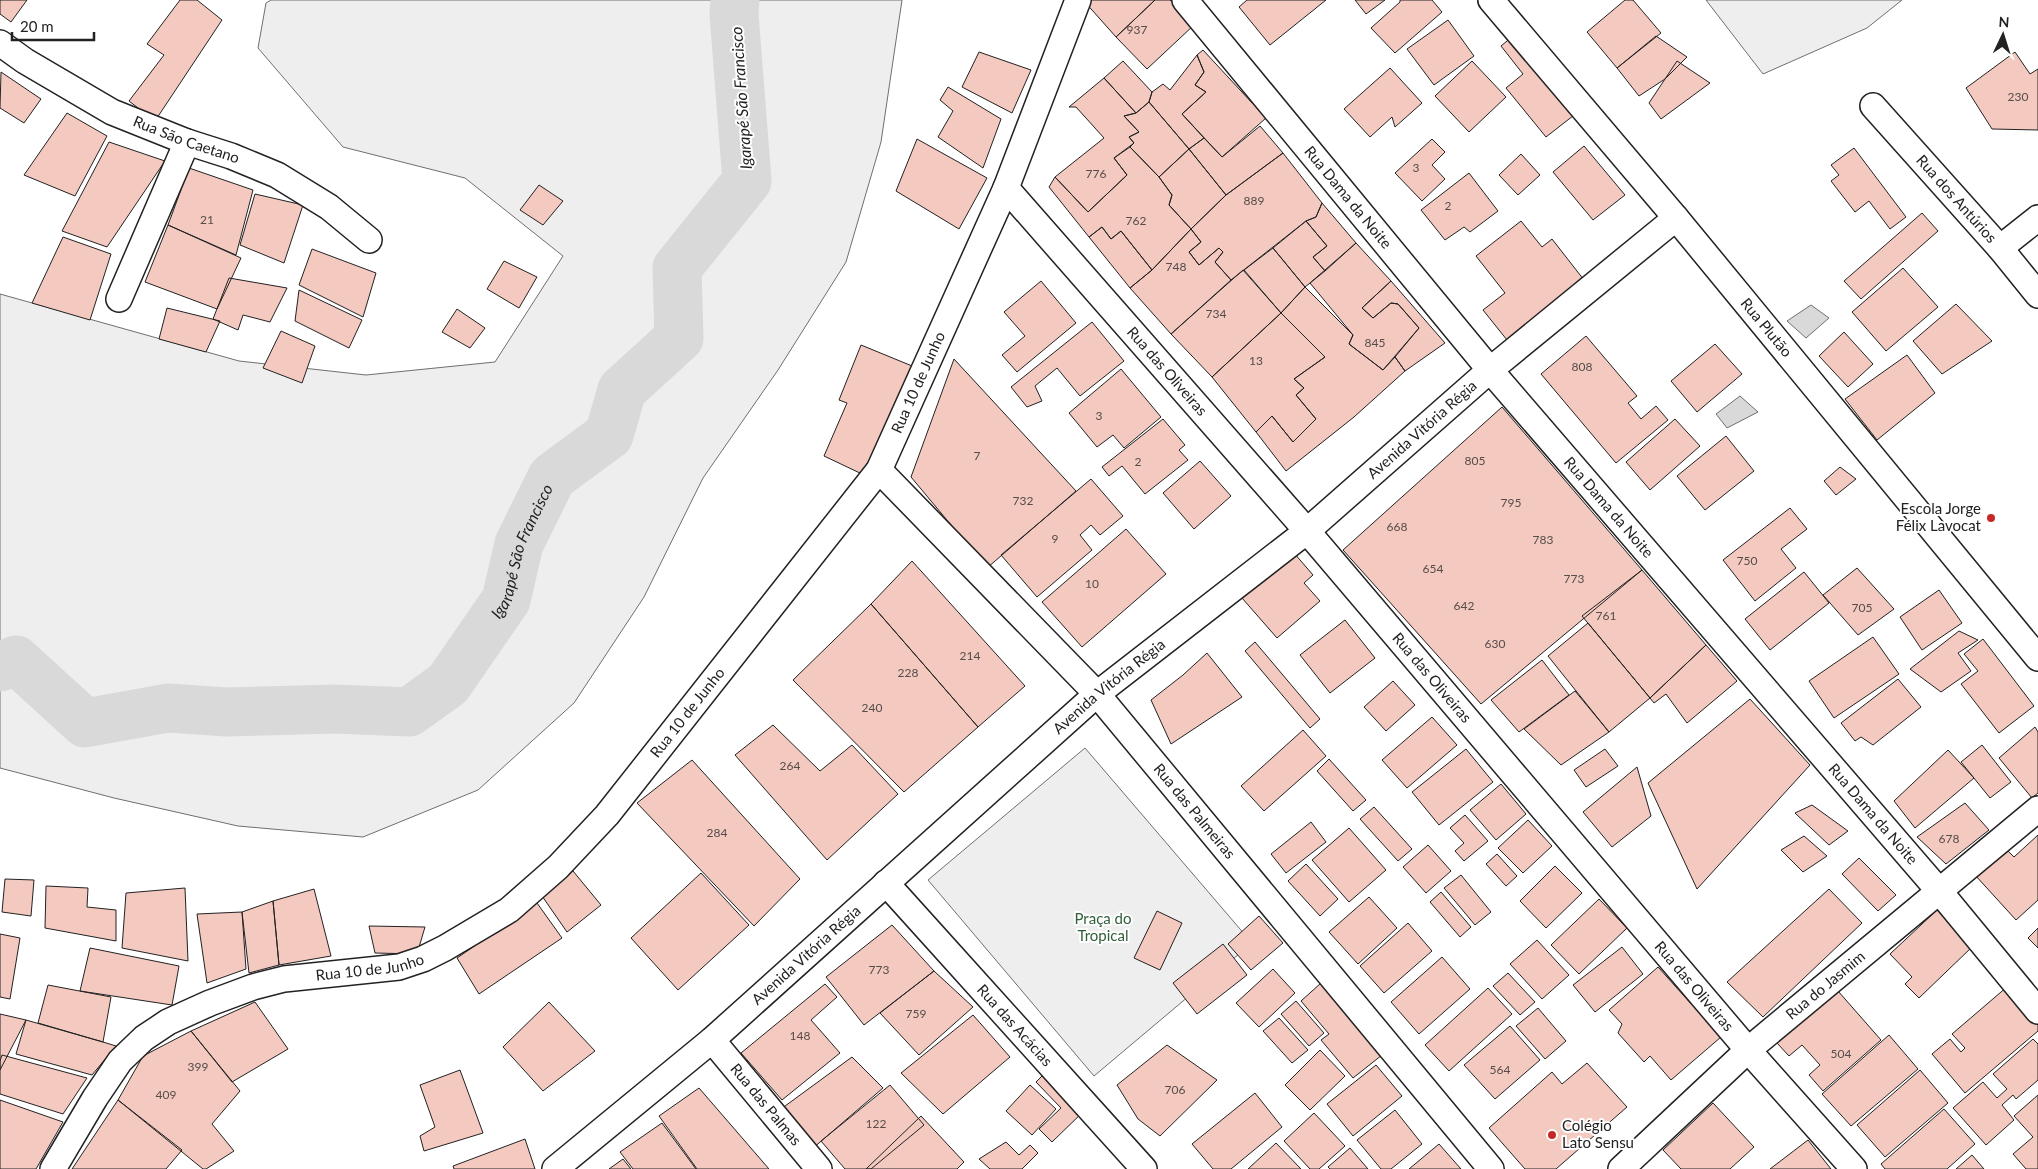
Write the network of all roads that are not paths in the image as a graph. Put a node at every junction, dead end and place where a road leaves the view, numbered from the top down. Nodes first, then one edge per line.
1 (1078, 0) edge
2 (1186, 0) edge
3 (1491, 0) edge
4 (0, 43) edge
5 (1873, 106) dead end
6 (187, 142) junction
7 (1006, 188) junction
8 (1676, 218) junction
9 (2038, 218) edge
10 (369, 240) dead end
11 (2000, 248) junction
12 (2038, 295) edge
13 (119, 299) dead end
14 (1490, 370) junction
15 (879, 470) junction
16 (1307, 531) junction
17 (2038, 658) edge
18 (1097, 694) junction
19 (2038, 809) edge
20 (886, 883) junction
21 (1940, 892) junction
22 (2038, 1011) edge
23 (712, 1040) junction
24 (1748, 1050) junction
25 (54, 1169) edge
26 (555, 1169) edge
27 (819, 1169) edge
28 (1144, 1169) edge
29 (1491, 1169) edge
30 (1621, 1169) edge
31 (1854, 1169) edge

1 - 7 street, Rua 10 de Junho
2 - 14 street, Rua Dama da Noite
3 - 8 street, Rua Plutão
4 - 6 street, Rua São Caetano
5 - 11 street, Rua dos Antúrios
6 - 10 street, Rua São Caetano
6 - 13 street
7 - 15 street, Rua 10 de Junho
7 - 16 street, Rua das Oliveiras
8 - 14 street, Avenida Vitória Régia
8 - 17 street, Rua Plutão
9 - 11 street
11 - 12 street, Rua dos Antúrios
14 - 16 street, Avenida Vitória Régia
14 - 21 street, Rua Dama da Noite
15 - 18 street, Rua das Palmeiras
15 - 25 street, Rua 10 de Junho
16 - 18 street, Avenida Vitória Régia
16 - 24 street, Rua das Oliveiras
18 - 20 street, Avenida Vitória Régia
18 - 29 street, Rua das Palmeiras
19 - 21 street, Rua do Jasmim
20 - 23 street, Avenida Vitória Régia
20 - 28 street, Rua das Acácias
21 - 22 street, Rua Dama da Noite
21 - 24 street, Rua do Jasmim
23 - 26 street, Avenida Vitória Régia
23 - 27 street, Rua das Palmas
24 - 30 street, Rua do Jasmim
24 - 31 street, Rua das Oliveiras

